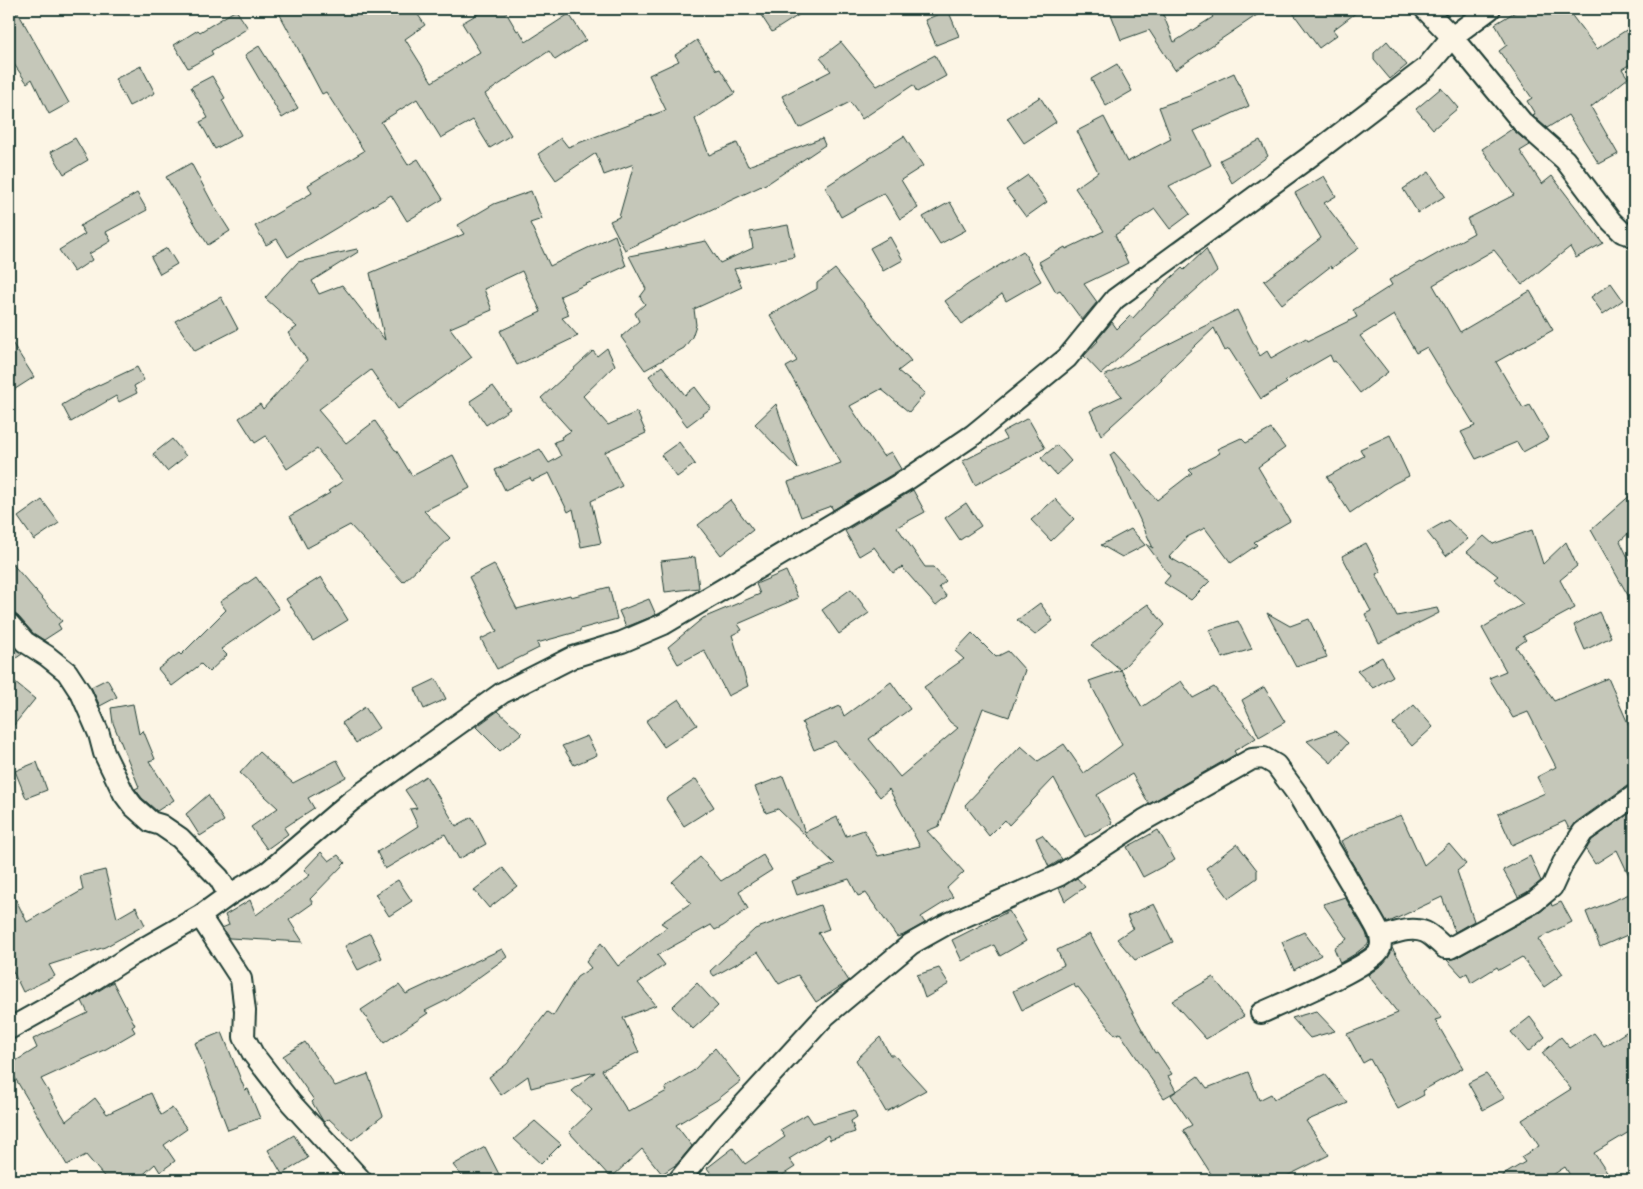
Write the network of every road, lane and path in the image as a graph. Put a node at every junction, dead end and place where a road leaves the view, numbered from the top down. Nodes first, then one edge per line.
1 (1425, 9) edge
2 (1490, 9) edge
3 (1452, 37) junction
4 (1634, 236) edge
5 (9, 624) edge
6 (1634, 796) edge
7 (229, 895) junction
8 (200, 916) junction
9 (1381, 937) junction
10 (1261, 1013) dead end
11 (9, 1029) edge
12 (361, 1180) edge
13 (678, 1180) edge

1 - 3 street
2 - 3 street
3 - 4 street
3 - 7 street
5 - 7 street
6 - 9 street
7 - 8 street
8 - 11 street
8 - 12 street
9 - 10 street
9 - 13 street

